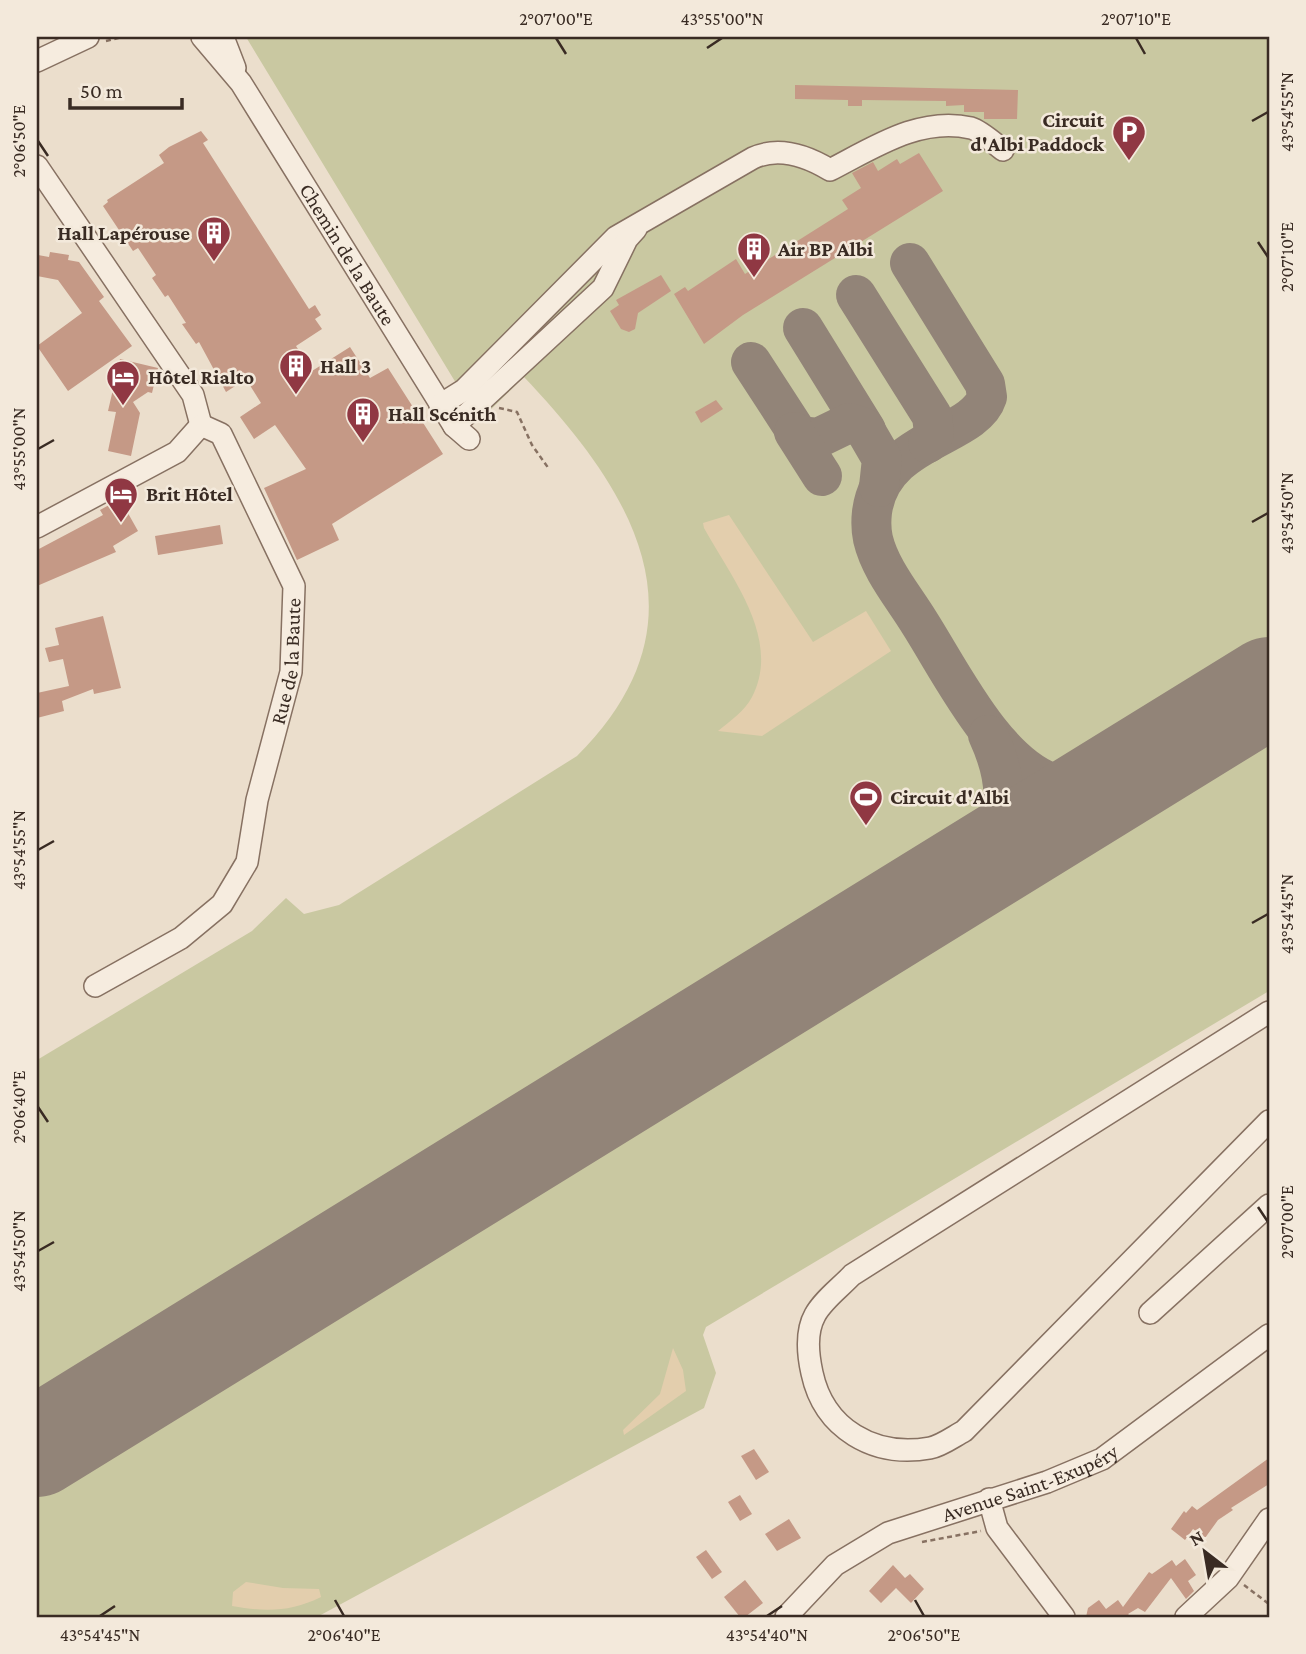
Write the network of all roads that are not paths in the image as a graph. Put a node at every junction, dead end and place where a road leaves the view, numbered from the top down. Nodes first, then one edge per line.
1 (88, 37) edge
2 (202, 37) edge
3 (223, 37) edge
4 (37, 61) edge
5 (241, 83) junction
6 (1003, 150) dead end
7 (37, 166) edge
8 (644, 221) junction
9 (473, 395) junction
10 (440, 405) junction
11 (201, 425) junction
12 (37, 527) edge
13 (95, 986) dead end
14 (1269, 1012) edge
15 (1269, 1121) edge
16 (1269, 1205) edge
17 (1150, 1313) dead end
18 (1269, 1335) edge
19 (989, 1499) junction
20 (1269, 1519) edge
21 (786, 1617) edge
22 (1064, 1617) edge
23 (1186, 1617) edge

1 - 4 street
2 - 5 street, Chemin de la Baute
3 - 5 street, Chemin de la Baute
5 - 10 street, Chemin de la Baute
6 - 8 street
7 - 11 street
8 - 9 street
8 - 9 street
9 - 10 street
9 - 10 street, Chemin de la Baute
11 - 12 street
11 - 13 street, Rue de la Baute
14 - 15 street
16 - 17 street
18 - 19 street, Avenue Saint-Exupéry
19 - 21 street, Avenue Saint-Exupéry
19 - 22 street
20 - 23 street

